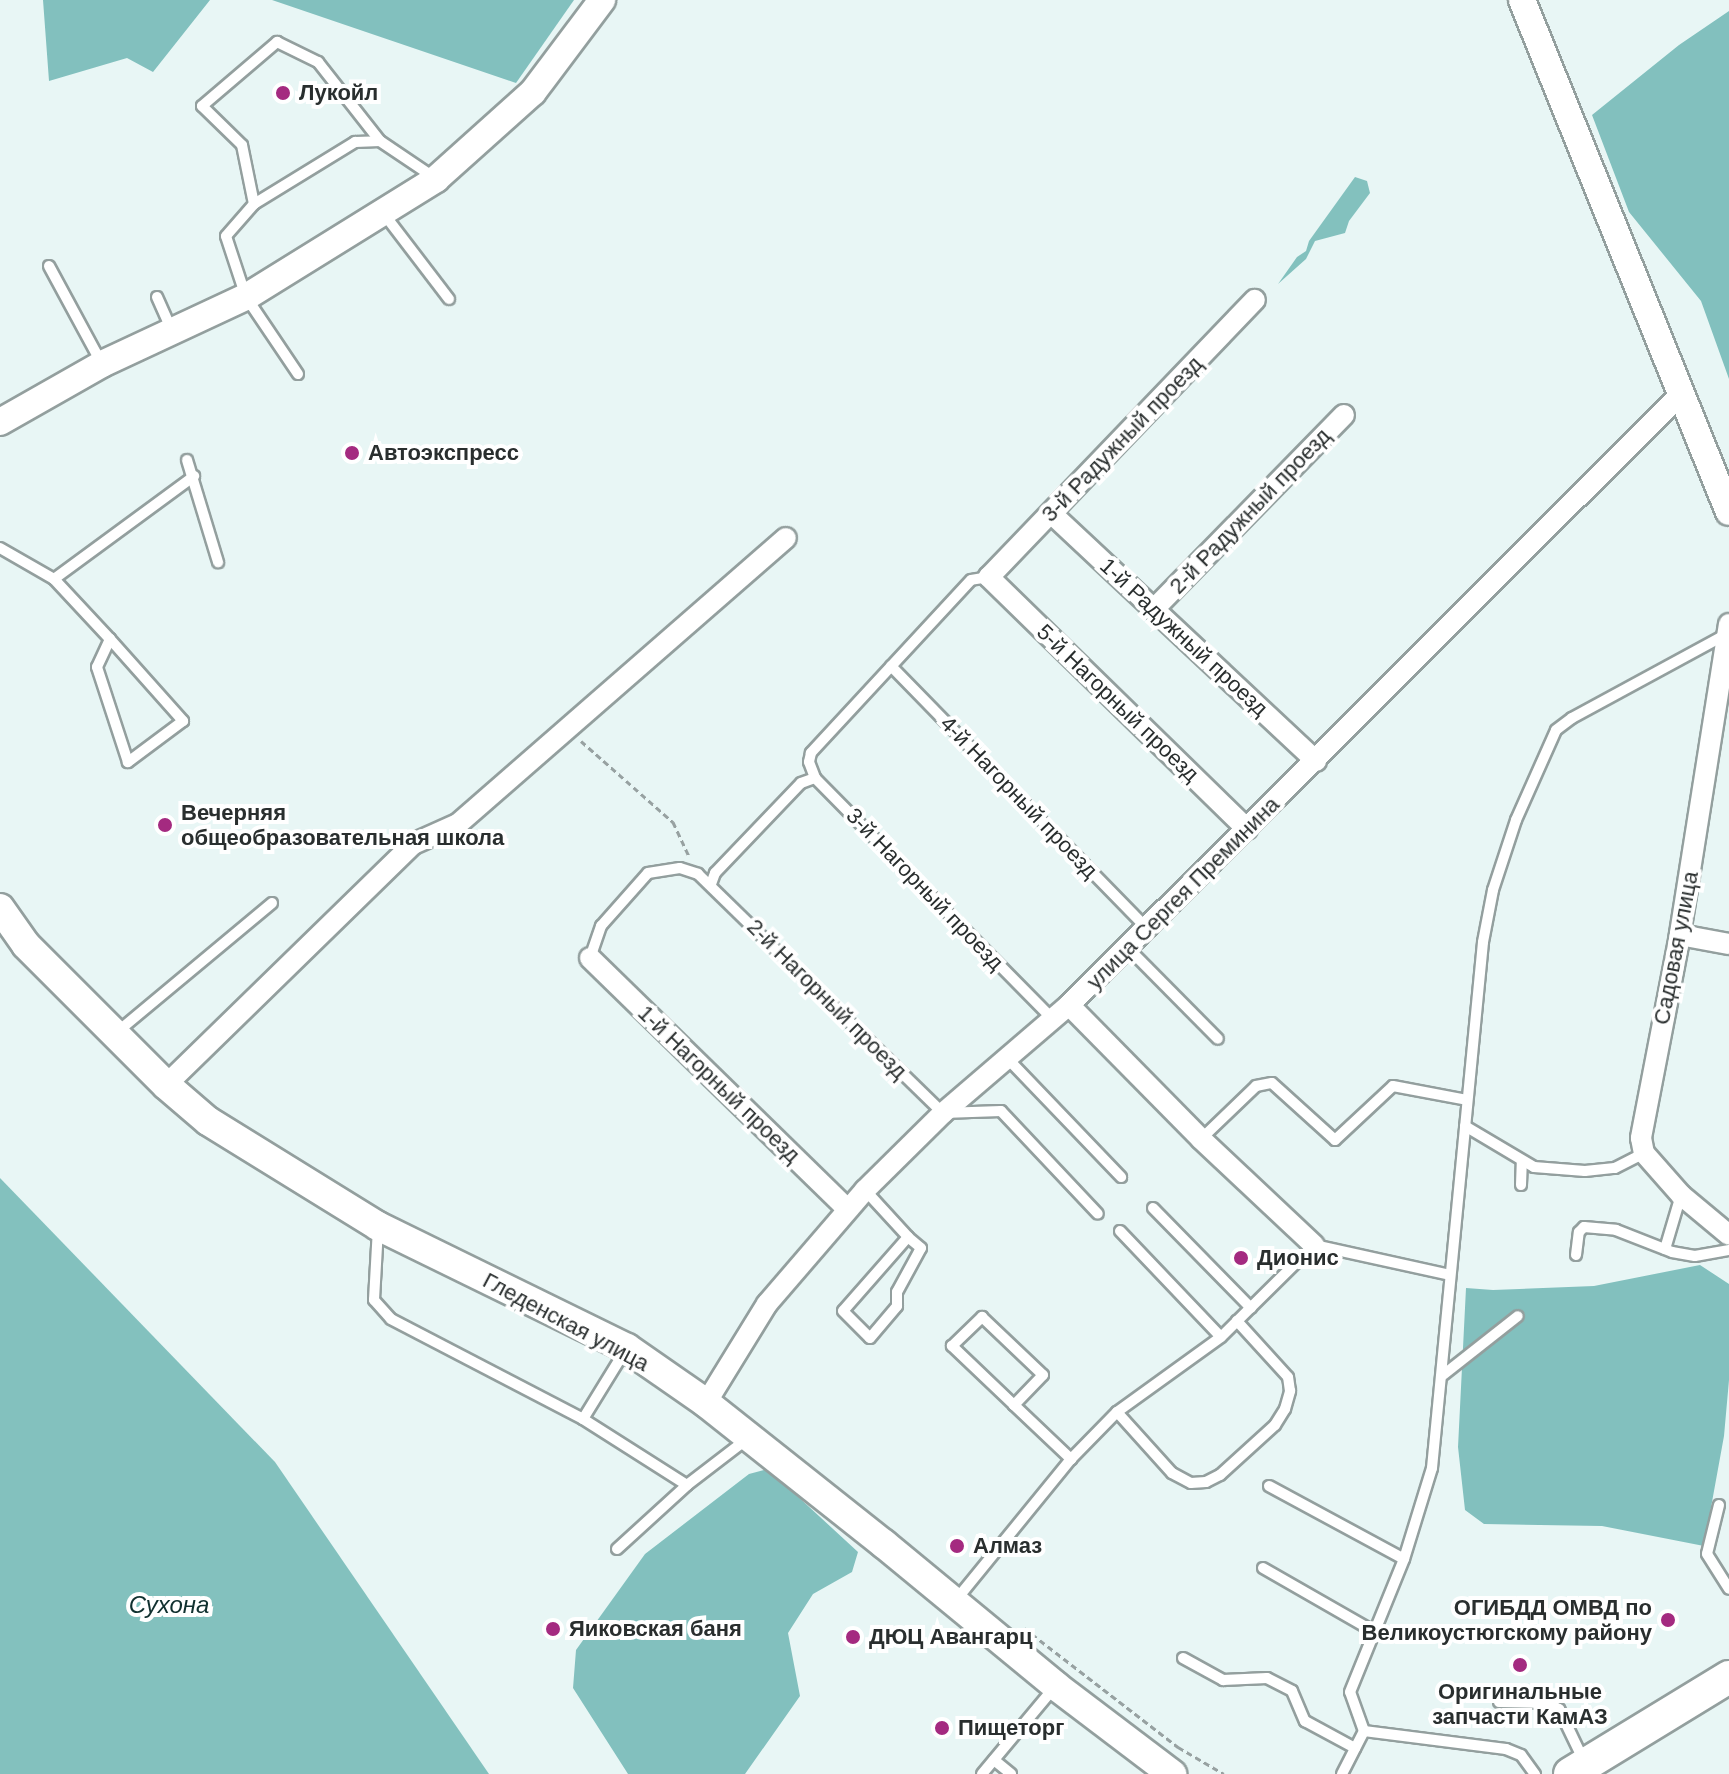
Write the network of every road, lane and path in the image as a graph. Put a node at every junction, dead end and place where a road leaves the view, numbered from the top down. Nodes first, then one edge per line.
1 (602, 0) edge
2 (1522, 0) edge
3 (380, 141) junction
4 (436, 179) junction
5 (254, 204) junction
6 (384, 214) junction
7 (49, 266) dead end
8 (157, 297) dead end
9 (246, 297) junction
10 (449, 299) dead end
11 (1255, 300) dead end
12 (172, 330) junction
13 (102, 364) junction
14 (298, 374) dead end
15 (1679, 396) junction
16 (1344, 415) dead end
17 (0, 422) edge
18 (187, 460) dead end
19 (194, 476) junction
20 (1729, 512) edge
21 (1051, 513) junction
22 (786, 538) dead end
23 (0, 548) edge
24 (218, 562) dead end
25 (989, 577) junction
26 (54, 579) junction
27 (1155, 608) junction
28 (1727, 630) edge
29 (110, 639) junction
30 (891, 666) junction
31 (1721, 725) edge
32 (568, 729) junction
33 (1316, 761) junction
34 (815, 778) junction
35 (1247, 829) junction
36 (698, 874) junction
37 (711, 884) junction
38 (272, 903) dead end
39 (0, 908) edge
40 (1147, 928) junction
41 (1680, 935) junction
42 (1729, 944) edge
43 (1127, 947) junction
44 (590, 958) joint
45 (1069, 1005) junction
46 (1053, 1019) junction
47 (115, 1034) junction
48 (1218, 1039) dead end
49 (1007, 1058) junction
50 (166, 1085) junction
51 (1467, 1100) junction
52 (943, 1113) junction
53 (1465, 1126) junction
54 (1201, 1139) junction
55 (1644, 1153) junction
56 (1522, 1161) junction
57 (1121, 1177) dead end
58 (1521, 1185) dead end
59 (865, 1190) junction
60 (1681, 1195) junction
61 (1153, 1208) dead end
62 (847, 1209) junction
63 (1098, 1214) dead end
64 (378, 1226) junction
65 (1120, 1231) dead end
66 (1729, 1235) edge
67 (908, 1237) junction
68 (1314, 1245) junction
69 (1665, 1249) junction
70 (1729, 1250) edge
71 (1576, 1255) dead end
72 (1450, 1275) junction
73 (1251, 1308) junction
74 (1518, 1316) dead end
75 (1237, 1321) junction
76 (1221, 1337) junction
77 (627, 1348) junction
78 (1443, 1375) junction
79 (706, 1403) junction
80 (1014, 1405) junction
81 (1117, 1412) junction
82 (583, 1419) junction
83 (749, 1438) junction
84 (1071, 1459) junction
85 (687, 1485) junction
86 (1269, 1486) dead end
87 (1719, 1505) dead end
88 (617, 1549) dead end
89 (1404, 1559) junction
90 (1263, 1568) dead end
91 (1729, 1589) edge
92 (954, 1602) junction
93 (1019, 1624) dead end
94 (1373, 1631) junction
95 (1183, 1658) dead end
96 (1729, 1677) edge
97 (1056, 1686) junction
98 (1499, 1702) dead end
99 (1364, 1731) junction
100 (1355, 1748) junction
101 (994, 1760) junction
102 (1581, 1771) edge
103 (982, 1774) edge
104 (1011, 1774) edge
105 (1172, 1774) edge
106 (1224, 1774) edge
107 (1342, 1774) edge
108 (1535, 1774) edge

1 - 4 street
2 - 15 street
3 - 4 lane
3 - 5 lane
3 - 5 lane
4 - 6 street
5 - 9 lane
6 - 9 street
6 - 10 lane
7 - 13 lane
8 - 12 lane
9 - 12 street
9 - 14 lane
11 - 21 street, 3-й Радужный проезд
12 - 13 street
13 - 17 street
15 - 20 street
15 - 33 street, улица Сергея Преминина
16 - 27 street, 2-й Радужный проезд
18 - 19 lane
19 - 24 lane
19 - 26 lane
21 - 25 street, 3-й Радужный проезд
21 - 27 street, 1-й Радужный проезд
22 - 32 street
23 - 26 lane
25 - 30 lane
25 - 35 street, 5-й Нагорный проезд
26 - 29 lane
27 - 33 street, 1-й Радужный проезд
28 - 31 street, Садовая улица
28 - 51 lane
29 - 29 lane
30 - 34 lane
30 - 40 lane, 4-й Нагорный проезд
31 - 41 street, Садовая улица
32 - 36 path
32 - 50 street
33 - 35 street, улица Сергея Преминина
34 - 37 lane
34 - 46 lane, 3-й Нагорный проезд
35 - 40 street, улица Сергея Преминина
36 - 37 lane, 2-й Нагорный проезд
36 - 44 lane
37 - 52 lane, 2-й Нагорный проезд
38 - 47 lane
39 - 47 main road, Гледенская улица
40 - 43 street, улица Сергея Преминина
41 - 42 street
41 - 55 street, Садовая улица
43 - 45 street, улица Сергея Преминина
43 - 48 lane
44 - 62 street, 1-й Нагорный проезд
45 - 46 street, улица Сергея Преминина
45 - 54 street
46 - 49 street, улица Сергея Преминина
47 - 50 main road, Гледенская улица
49 - 52 street, улица Сергея Преминина
49 - 57 lane
50 - 64 main road, Гледенская улица
51 - 53 lane
51 - 54 lane
52 - 59 street, улица Сергея Преминина
52 - 63 lane
53 - 56 lane
53 - 72 lane
54 - 68 street
55 - 56 lane
55 - 60 street
56 - 58 lane
59 - 62 street, улица Сергея Преминина
59 - 67 lane
60 - 66 street
60 - 69 lane
61 - 73 lane
62 - 79 street, улица Сергея Преминина
64 - 77 main road, Гледенская улица
64 - 82 lane
65 - 76 lane
67 - 67 lane
68 - 72 lane
68 - 73 lane
69 - 70 lane
69 - 71 lane
72 - 78 lane
73 - 75 lane
74 - 78 lane
75 - 76 lane
75 - 81 lane
76 - 81 lane
77 - 79 main road, Гледенская улица
77 - 82 lane
78 - 89 lane
79 - 83 main road, Гледенская улица
80 - 80 lane
80 - 84 lane
81 - 84 lane
82 - 85 lane
83 - 85 lane
83 - 92 main road, Гледенская улица
84 - 92 lane
85 - 88 lane
86 - 89 lane
87 - 91 lane
89 - 94 lane
90 - 94 lane
92 - 97 main road, Гледенская улица
93 - 106 path
94 - 99 lane
95 - 100 lane
96 - 102 main road
97 - 101 lane
97 - 105 main road, Гледенская улица
98 - 102 lane
99 - 100 lane
99 - 108 lane
100 - 107 lane
101 - 103 lane
101 - 104 lane

